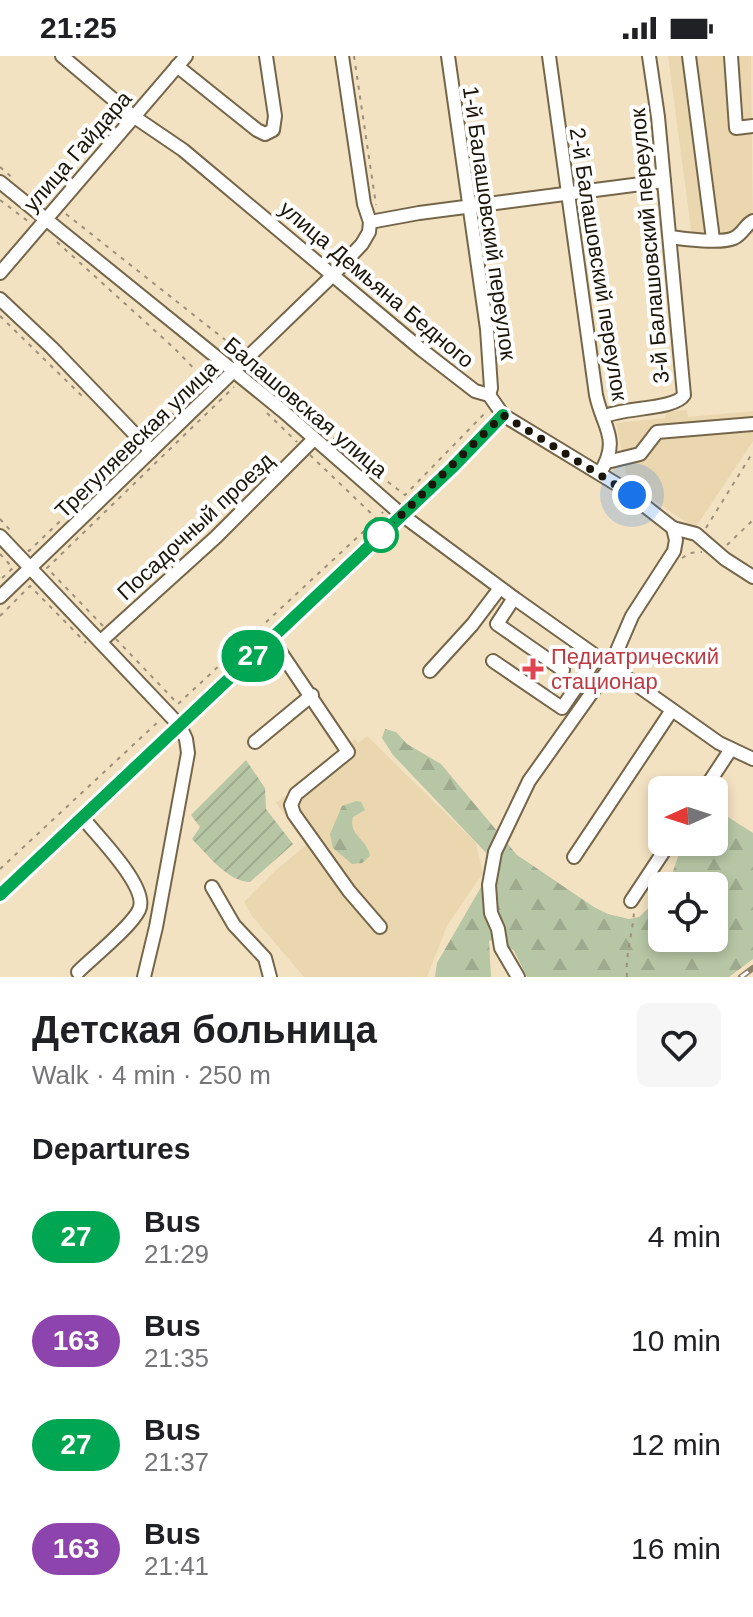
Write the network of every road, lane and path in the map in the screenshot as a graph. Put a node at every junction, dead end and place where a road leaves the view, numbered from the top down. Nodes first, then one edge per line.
1 (62, 56) edge
2 (266, 56) edge
3 (342, 56) edge
4 (354, 56) edge
5 (448, 56) edge
6 (549, 56) edge
7 (649, 56) edge
8 (689, 56) edge
9 (731, 56) edge
10 (182, 61) edge
11 (133, 116) junction
12 (753, 126) edge
13 (0, 167) edge
14 (664, 181) junction
15 (0, 182) edge
16 (22, 186) dead end
17 (566, 192) junction
18 (0, 200) edge
19 (56, 206) junction
20 (470, 206) junction
21 (45, 217) junction
22 (753, 221) edge
23 (374, 222) junction
24 (36, 228) junction
25 (670, 237) junction
26 (713, 239) junction
27 (0, 273) edge
28 (333, 275) junction
29 (0, 299) edge
30 (0, 316) edge
31 (238, 350) dead end
32 (259, 371) dead end
33 (236, 378) junction
34 (207, 382) dead end
35 (491, 399) junction
36 (91, 404) dead end
37 (176, 412) dead end
38 (268, 413) dead end
39 (503, 415) junction
40 (603, 417) junction
41 (753, 424) edge
42 (314, 439) junction
43 (148, 446) junction
44 (304, 450) junction
45 (753, 452) edge
46 (603, 468) junction
47 (399, 518) junction
48 (377, 519) junction
49 (673, 528) junction
50 (0, 536) edge
51 (700, 537) junction
52 (29, 551) dead end
53 (690, 553) dead end
54 (0, 554) edge
55 (30, 568) junction
56 (47, 568) dead end
57 (753, 577) edge
58 (0, 580) edge
59 (30, 586) dead end
60 (500, 588) junction
61 (0, 597) edge
62 (514, 598) junction
63 (0, 616) edge
64 (271, 638) junction
65 (101, 641) junction
66 (597, 657) junction
67 (493, 661) dead end
68 (610, 667) junction
69 (563, 670) dead end
70 (430, 671) dead end
71 (312, 695) junction
72 (178, 704) dead end
73 (672, 710) junction
74 (160, 721) dead end
75 (180, 726) junction
76 (255, 742) dead end
77 (731, 749) junction
78 (753, 759) edge
79 (713, 776) edge
80 (83, 818) junction
81 (661, 856) edge
82 (574, 857) dead end
83 (0, 869) edge
84 (212, 887) dead end
85 (0, 895) edge
86 (631, 901) joint
87 (380, 927) dead end
88 (78, 972) dead end
89 (144, 977) edge
90 (270, 977) edge
91 (518, 977) edge
92 (627, 977) edge

1 - 11 street, улица Демьяна Бедного
2 - 10 street
3 - 23 street
4 - 23 path
5 - 20 street, 1-й Балашовский переулок
6 - 17 street, 2-й Балашовский переулок
7 - 14 street, 3-й Балашовский переулок
8 - 26 street
9 - 12 street
10 - 11 street, улица Гайдара
11 - 19 street, улица Гайдара
11 - 28 street, улица Демьяна Бедного
13 - 16 path
14 - 17 street
14 - 25 street, 3-й Балашовский переулок
15 - 21 street, Балашовская улица
17 - 20 street
17 - 40 street, 2-й Балашовский переулок
18 - 24 path
19 - 21 street, улица Гайдара
19 - 31 path
20 - 23 street
20 - 35 street, 1-й Балашовский переулок
21 - 24 street, улица Гайдара
21 - 33 street, Балашовская улица
22 - 26 street
23 - 28 street, Трегуляевская улица
24 - 27 street, улица Гайдара
24 - 34 path
25 - 26 street
25 - 40 street, 3-й Балашовский переулок
28 - 33 street, Трегуляевская улица
28 - 35 street, улица Демьяна Бедного
29 - 43 street
30 - 36 path
32 - 35 path
33 - 42 street, Балашовская улица
33 - 43 street, Трегуляевская улица
33 - 56 path
35 - 39 street, улица Демьяна Бедного
37 - 43 path
38 - 44 path
39 - 46 street, улица Демьяна Бедного
39 - 47 street
40 - 46 street, 2-й Балашовский переулок
41 - 46 street
42 - 44 street, Посадочный проезд
42 - 47 street, Балашовская улица
43 - 52 path
43 - 55 street, Трегуляевская улица
44 - 48 path
44 - 65 street, Посадочный проезд
45 - 51 path
46 - 49 street, улица Демьяна Бедного
47 - 48 path
47 - 60 street, Балашовская улица
47 - 64 street
48 - 72 path
49 - 51 street
49 - 68 street
50 - 55 street
51 - 53 path
51 - 57 street
54 - 58 path
55 - 61 street, Трегуляевская улица
55 - 65 street
59 - 63 path
60 - 62 street, Балашовская улица
60 - 70 street
62 - 66 street, Балашовская улица
62 - 69 street
64 - 71 street
64 - 75 street
65 - 75 street
66 - 67 street
66 - 68 street, Балашовская улица
68 - 73 street, Балашовская улица
68 - 91 street
71 - 76 street
71 - 87 street
73 - 77 street, Балашовская улица
73 - 82 street
74 - 83 path
75 - 80 street
75 - 89 street
77 - 78 street, Балашовская улица
77 - 79 street
80 - 85 street
80 - 88 street
81 - 86 street
84 - 90 street
86 - 92 path

